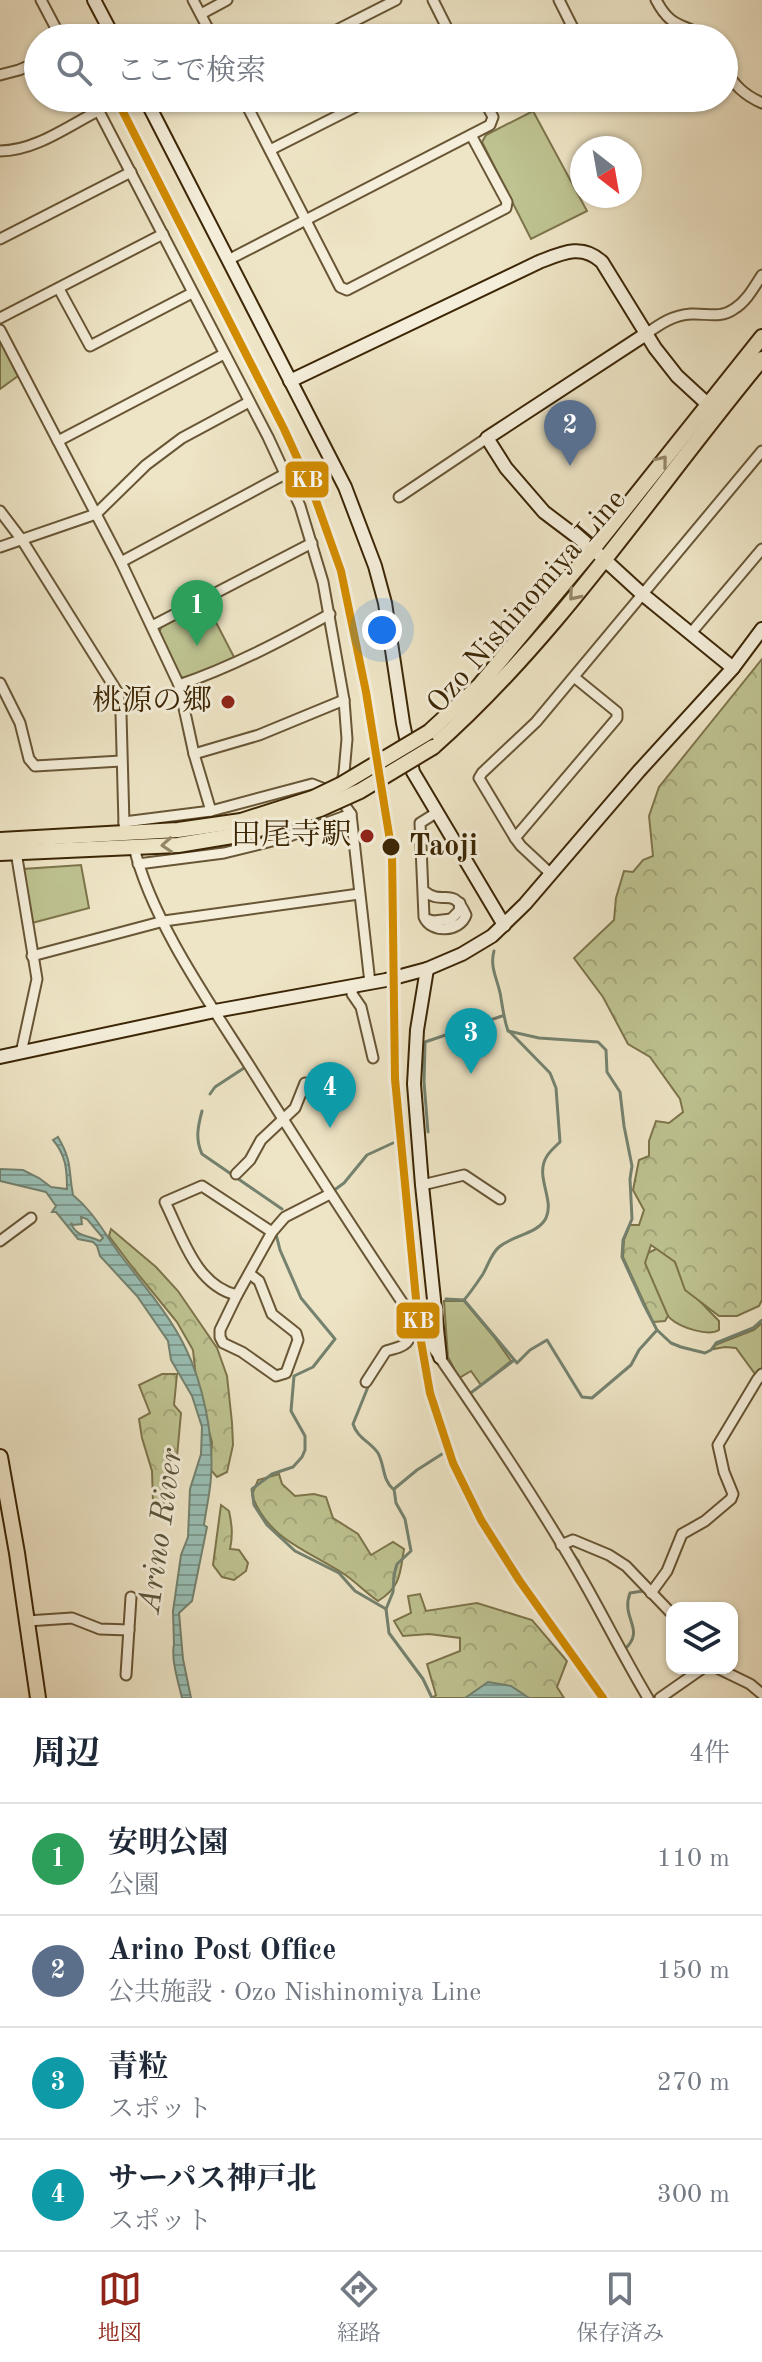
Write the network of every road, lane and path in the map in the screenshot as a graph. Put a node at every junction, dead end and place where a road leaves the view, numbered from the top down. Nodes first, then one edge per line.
1 (41, 0) edge
2 (94, 0) edge
3 (193, 0) edge
4 (227, 0) edge
5 (396, 0) edge
6 (433, 0) edge
7 (559, 0) edge
8 (656, 0) edge
9 (201, 14) junction
10 (54, 24) edge
11 (107, 24) edge
12 (206, 24) edge
13 (349, 24) edge
14 (445, 24) edge
15 (571, 24) edge
16 (679, 24) edge
17 (24, 68) edge
18 (0, 75) edge
19 (738, 88) edge
20 (762, 103) edge
21 (96, 112) edge
22 (99, 112) edge
23 (152, 112) edge
24 (250, 112) edge
25 (345, 112) edge
26 (490, 112) edge
27 (471, 135) junction
28 (270, 150) junction
29 (0, 151) edge
30 (131, 172) junction
31 (305, 221) junction
32 (163, 234) junction
33 (0, 239) edge
34 (228, 260) junction
35 (762, 275) edge
36 (59, 289) junction
37 (192, 293) junction
38 (0, 318) edge
39 (0, 330) edge
40 (646, 334) junction
41 (762, 337) edge
42 (224, 354) junction
43 (762, 359) edge
44 (290, 381) junction
45 (249, 402) junction
46 (712, 409) junction
47 (487, 438) junction
48 (58, 441) junction
49 (762, 451) edge
50 (285, 474) junction
51 (399, 497) dead end
52 (0, 511) edge
53 (96, 514) junction
54 (22, 540) junction
55 (312, 543) junction
56 (0, 547) edge
57 (593, 549) junction
58 (762, 549) edge
59 (605, 559) junction
60 (121, 562) junction
61 (641, 593) junction
62 (330, 614) junction
63 (152, 626) junction
64 (762, 629) edge
65 (691, 633) junction
66 (733, 668) junction
67 (574, 677) junction
68 (0, 683) edge
69 (179, 685) junction
70 (344, 700) junction
71 (194, 754) junction
72 (121, 761) junction
73 (337, 794) junction
74 (211, 811) junction
75 (436, 813) junction
76 (351, 814) junction
77 (242, 827) junction
78 (123, 828) junction
79 (515, 838) junction
80 (0, 840) edge
81 (134, 847) junction
82 (16, 852) junction
83 (0, 853) edge
84 (138, 864) junction
85 (551, 874) junction
86 (424, 891) junction
87 (359, 894) junction
88 (164, 921) junction
89 (504, 925) junction
90 (32, 956) junction
91 (427, 969) junction
92 (370, 983) junction
93 (353, 986) junction
94 (215, 1011) junction
95 (21, 1053) junction
96 (0, 1057) edge
97 (373, 1058) dead end
98 (305, 1083) dead end
99 (283, 1120) junction
100 (236, 1174) dead end
101 (422, 1185) junction
102 (330, 1194) junction
103 (500, 1199) dead end
104 (31, 1218) dead end
105 (272, 1232) junction
106 (0, 1241) edge
107 (250, 1274) junction
108 (237, 1295) junction
109 (415, 1324) junction
110 (440, 1357) junction
111 (762, 1374) edge
112 (366, 1382) dead end
113 (0, 1457) edge
114 (561, 1545) junction
115 (651, 1593) junction
116 (131, 1597) dead end
117 (666, 1608) edge
118 (27, 1621) junction
119 (129, 1630) junction
120 (694, 1674) edge
121 (729, 1674) edge
122 (126, 1675) dead end
123 (762, 1694) edge
124 (38, 1698) edge
125 (648, 1698) edge
126 (660, 1698) edge

1 - 10 street
2 - 11 street
3 - 9 street
4 - 9 street
5 - 13 street
6 - 14 street
7 - 15 street
8 - 16 street
9 - 12 street
17 - 18 street
19 - 20 street
21 - 29 street
22 - 30 street
23 - 34 street
24 - 28 street
25 - 28 street
26 - 27 street
27 - 31 street
27 - 31 street
28 - 31 street
30 - 32 street
30 - 33 street
31 - 34 street
32 - 36 street
32 - 37 street
34 - 44 street
35 - 40 street
36 - 37 street
36 - 38 street
37 - 42 street
39 - 48 street
40 - 44 street
40 - 46 street
40 - 47 street
41 - 46 main road, Ozo Nishinomiya Line
42 - 45 street
42 - 48 street
43 - 46 main road, Ozo Nishinomiya Line
44 - 75 street
45 - 50 street
45 - 53 street
57 -> 46 main road, Ozo Nishinomiya Line
46 - 59 main road, Ozo Nishinomiya Line
47 - 51 street
47 - 57 street
48 - 53 street
49 - 61 street
50 - 55 street
50 - 60 street
52 - 54 street
53 - 54 street
53 - 60 street
54 - 56 street
54 - 72 street
55 - 62 street
55 - 63 street
57 - 59 street
57 - 77 main road, Ozo Nishinomiya Line, bridge
58 - 65 street
59 - 61 street
59 -> 77 main road, Ozo Nishinomiya Line, bridge
60 - 63 street
61 - 65 street
61 - 67 street
62 - 69 street
62 - 70 street
63 - 69 street
64 - 66 street
65 - 66 street
66 - 85 street
67 - 79 street
67 - 79 street
68 - 72 street
69 - 71 street
70 - 71 street
70 - 73 street
71 - 74 street
72 - 78 street
73 - 74 street
73 - 76 street
74 - 78 street
75 - 86 street
75 - 89 street
76 - 84 street
76 - 87 street
77 - 78 main road, Ozo Nishinomiya Line
77 -> 81 main road, Ozo Nishinomiya Line
78 - 80 main road, Ozo Nishinomiya Line
79 - 85 street
81 - 82 main road, Ozo Nishinomiya Line
81 - 84 street
82 - 83 main road, Ozo Nishinomiya Line
82 - 90 street
84 - 88 street
85 - 89 street
86 - 86 street
87 - 88 street
87 - 92 street
88 - 90 street
88 - 94 street
89 - 91 street
90 - 95 street
91 - 92 street
91 - 101 street
92 - 93 street
93 - 94 street
93 - 97 street
94 - 95 street
94 - 99 street
95 - 96 street
98 - 99 street
99 - 100 street
99 - 102 street
101 - 103 street
101 - 110 street
102 - 105 street
102 - 109 street
104 - 106 street
105 - 107 street
105 - 108 street
107 - 108 street
107 - 108 street
109 - 110 street
109 - 112 street
110 - 114 street
111 - 115 street
113 - 118 main road
114 - 115 street
114 - 125 street
115 - 117 street
116 - 119 street
118 - 119 street
118 - 124 main road
119 - 122 street
120 - 126 street
121 - 123 street

